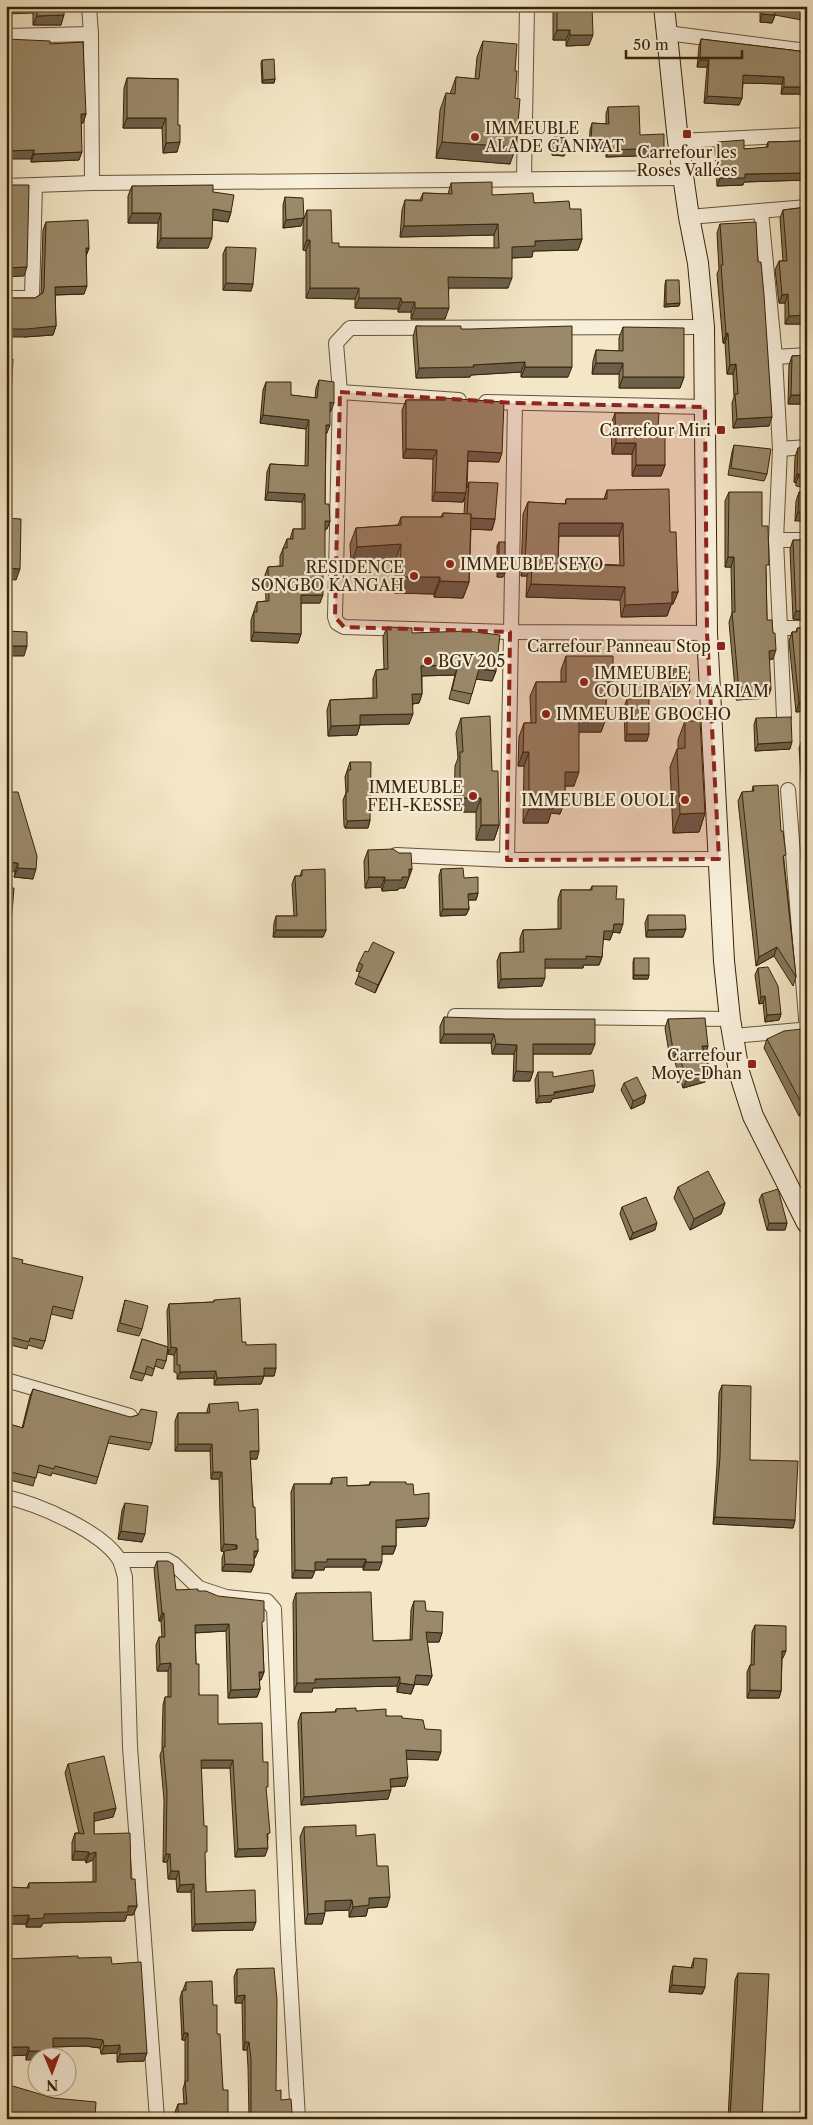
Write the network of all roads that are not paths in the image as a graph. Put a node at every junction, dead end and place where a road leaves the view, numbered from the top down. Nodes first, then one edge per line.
1 (89, 6) edge
2 (527, 6) edge
3 (664, 6) edge
4 (667, 33) junction
5 (92, 34) junction
6 (6, 36) edge
7 (807, 50) edge
8 (807, 135) edge
9 (678, 142) junction
10 (524, 178) junction
11 (683, 178) junction
12 (92, 182) junction
13 (35, 185) junction
14 (6, 186) edge
15 (807, 207) edge
16 (761, 212) junction
17 (689, 217) junction
18 (6, 298) edge
19 (704, 327) junction
20 (807, 355) edge
21 (775, 357) junction
22 (340, 392) junction
23 (515, 403) junction
24 (705, 407) junction
25 (807, 447) edge
26 (780, 449) junction
27 (776, 540) junction
28 (807, 540) edge
29 (781, 628) junction
30 (807, 628) edge
31 (510, 632) junction
32 (707, 633) junction
33 (784, 717) edge
34 (788, 790) dead end
35 (396, 855) edge
36 (719, 859) junction
37 (507, 860) junction
38 (456, 1016) edge
39 (732, 1028) junction
40 (806, 1030) edge
41 (807, 1223) edge
42 (6, 1380) edge
43 (130, 1416) edge
44 (6, 1497) edge
45 (120, 1560) junction
46 (157, 2119) edge
47 (298, 2119) edge

1 - 5 street
2 - 10 street
3 - 4 street
4 - 7 street
4 - 9 street
5 - 6 street
5 - 12 street
8 - 9 street
9 - 11 street
10 - 11 street
10 - 12 street
11 - 17 street
12 - 13 street
13 - 14 street
13 - 18 street
15 - 16 street
16 - 17 street
16 - 21 street
17 - 19 street
19 - 22 street
19 - 24 street
20 - 21 street
21 - 26 street
22 - 23 street
22 - 31 street
23 - 24 street
23 - 31 street
24 - 32 street
25 - 26 street
26 - 27 street
27 - 28 street
27 - 29 street
29 - 30 street
29 - 33 street
31 - 32 street
31 - 37 street
32 - 36 street
34 - 40 street
35 - 37 street
36 - 37 street
36 - 39 street
38 - 39 street
39 - 40 street
39 - 41 street
42 - 43 street
44 - 45 street
45 - 46 street
45 - 47 street

